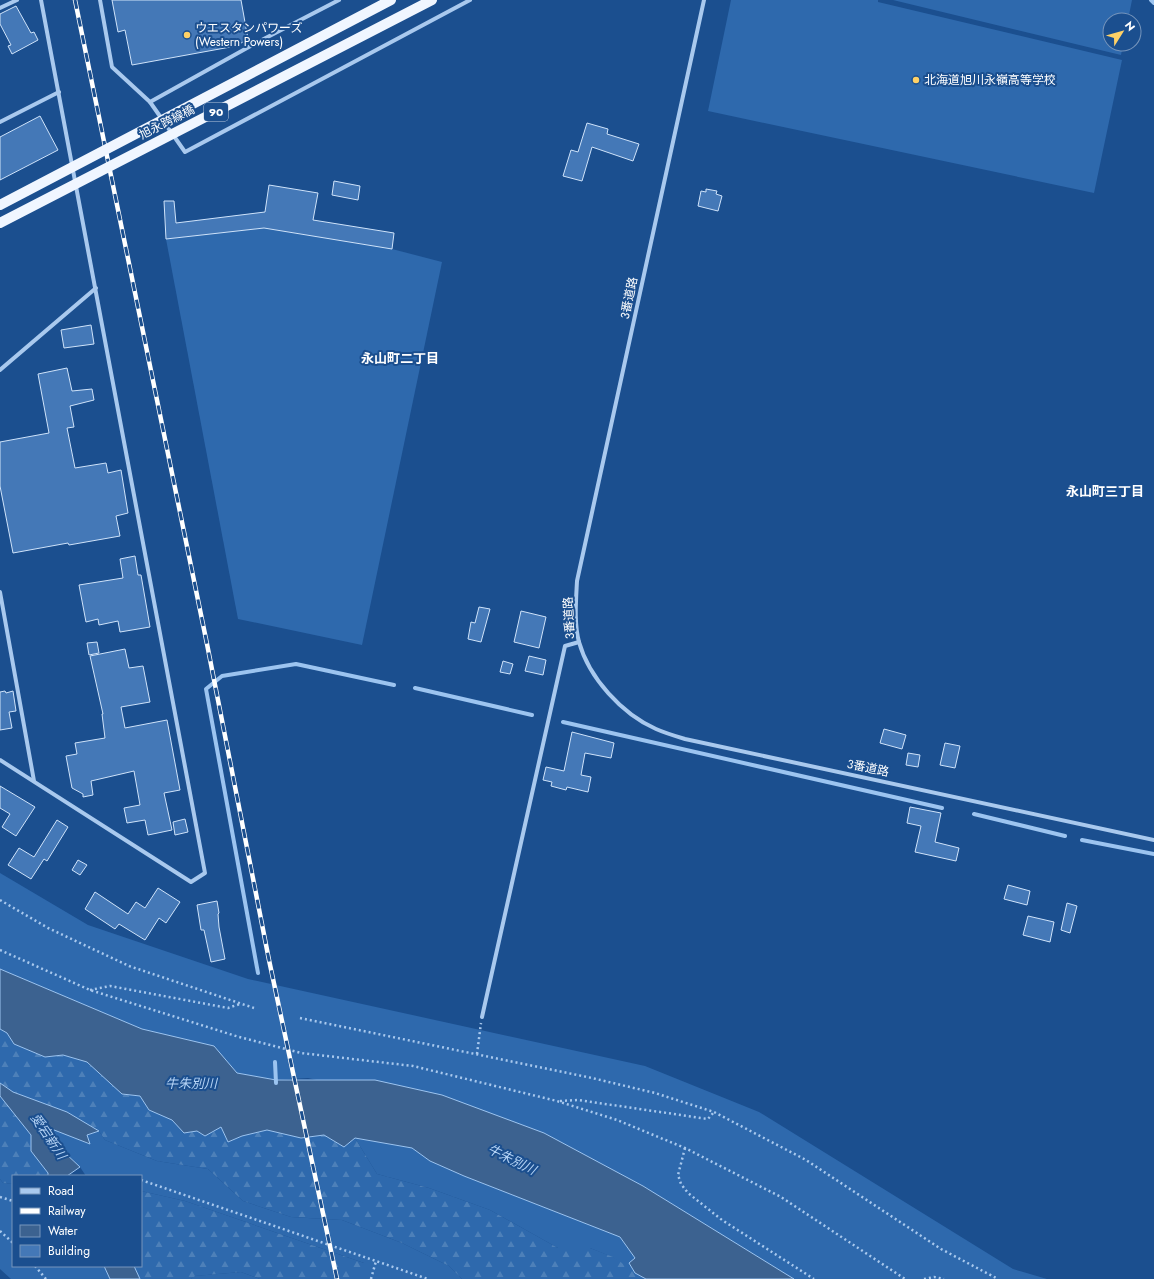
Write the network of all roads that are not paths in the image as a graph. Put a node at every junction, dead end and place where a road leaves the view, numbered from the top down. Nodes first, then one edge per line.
1 (18, 0) edge
2 (41, 0) edge
3 (100, 0) edge
4 (339, 0) edge
5 (391, 0) edge
6 (432, 0) edge
7 (470, 0) edge
8 (704, 0) edge
9 (0, 8) edge
10 (59, 92) junction
11 (150, 102) junction
12 (0, 122) edge
13 (0, 205) edge
14 (0, 223) edge
15 (96, 288) junction
16 (0, 370) edge
17 (0, 592) edge
18 (579, 642) junction
19 (0, 760) edge
20 (34, 781) junction
21 (1154, 840) edge
22 (482, 1017) dead end

1 - 9 street
2 - 10 street
3 - 11 street
4 - 11 street
5 - 13 main road, 旭永跨線橋 / 90, bridge
6 - 14 main road, 旭永跨線橋 / 90, bridge
7 - 11 street
8 - 18 street, 3番道路
10 - 12 street
10 - 15 street
15 - 16 street
15 - 20 street
17 - 20 street
18 - 21 street, 3番道路
18 - 22 street
19 - 20 street

